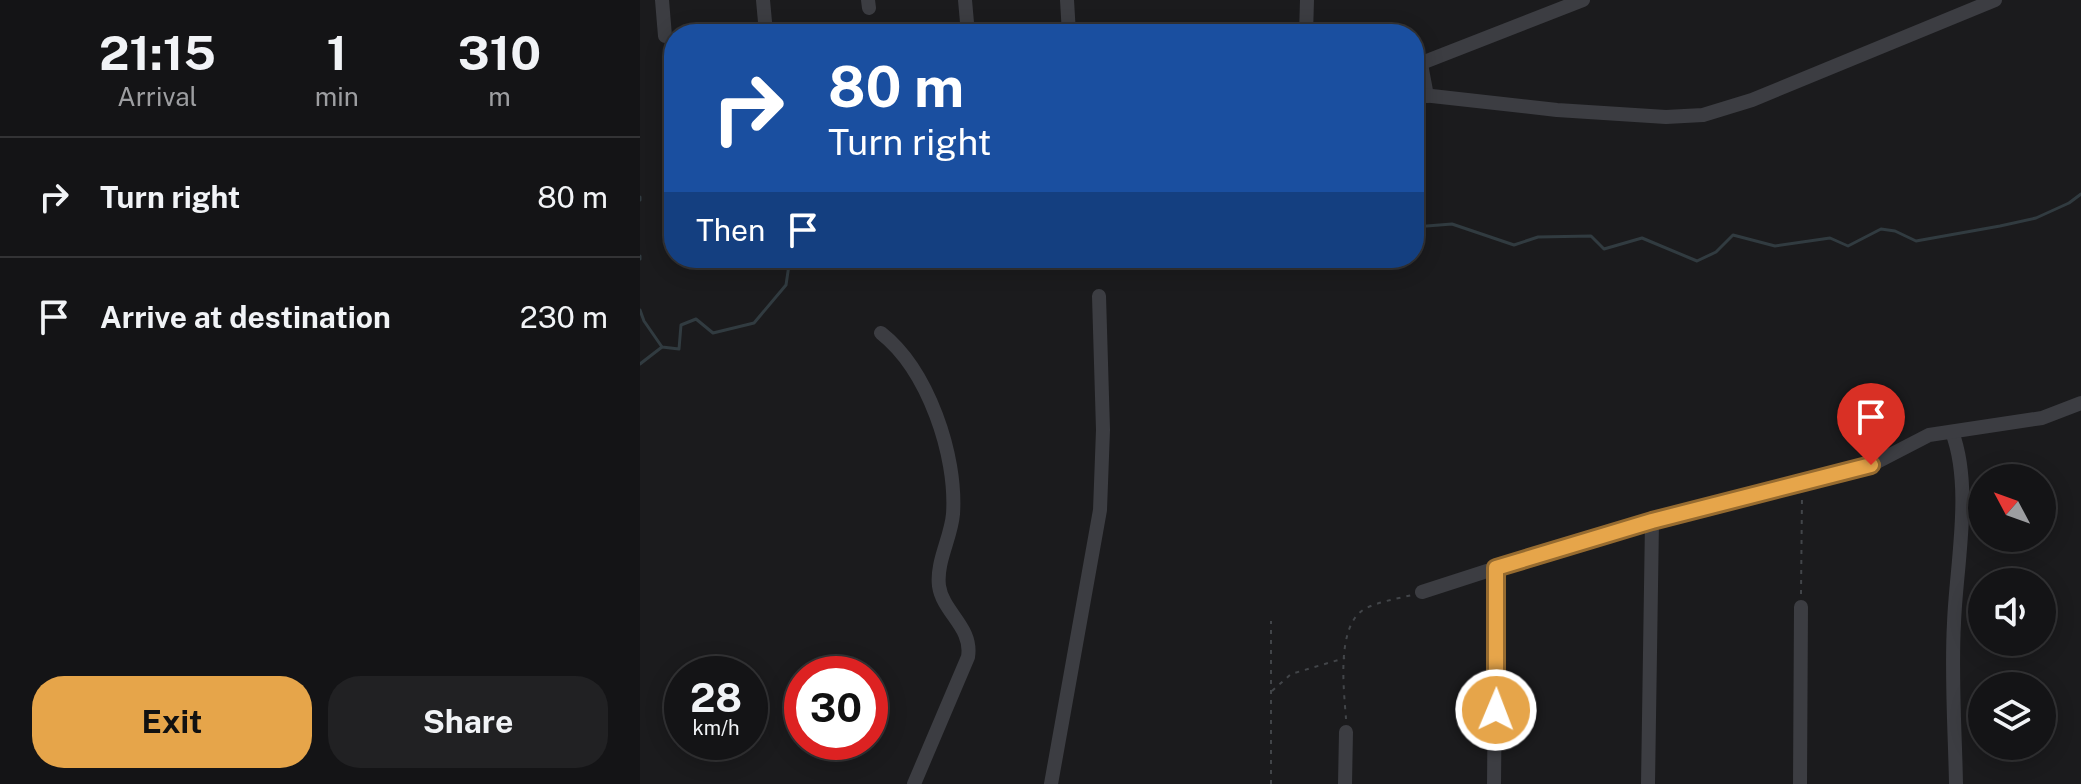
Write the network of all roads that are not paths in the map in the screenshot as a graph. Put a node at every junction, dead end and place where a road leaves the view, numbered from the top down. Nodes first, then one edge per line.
1 (662, 0) edge
2 (763, 0) edge
3 (965, 0) edge
4 (1067, 0) edge
5 (1307, 0) edge
6 (1583, 0) edge
7 (1995, 0) edge
8 (664, 24) edge
9 (765, 24) edge
10 (967, 24) edge
11 (1068, 24) edge
12 (1306, 24) edge
13 (1424, 62) edge
14 (1424, 95) edge
15 (1099, 296) dead end
16 (881, 333) dead end
17 (2081, 403) edge
18 (1952, 432) junction
19 (1652, 521) junction
20 (1496, 568) junction
21 (1422, 592) road end
22 (1801, 607) road end
23 (1346, 732) road end
24 (914, 784) edge
25 (1051, 784) edge
26 (1345, 784) edge
27 (1494, 784) edge
28 (1648, 784) edge
29 (1800, 784) edge
30 (1956, 784) edge

1 - 8 street
2 - 9 street
3 - 10 street
4 - 11 street
5 - 12 street
6 - 13 street
7 - 14 street
15 - 25 street
16 - 24 street
17 - 18 street
18 - 19 street
18 - 30 street
19 - 20 street
19 - 28 street
20 - 21 street
20 - 27 street
22 - 29 street
23 - 26 street

